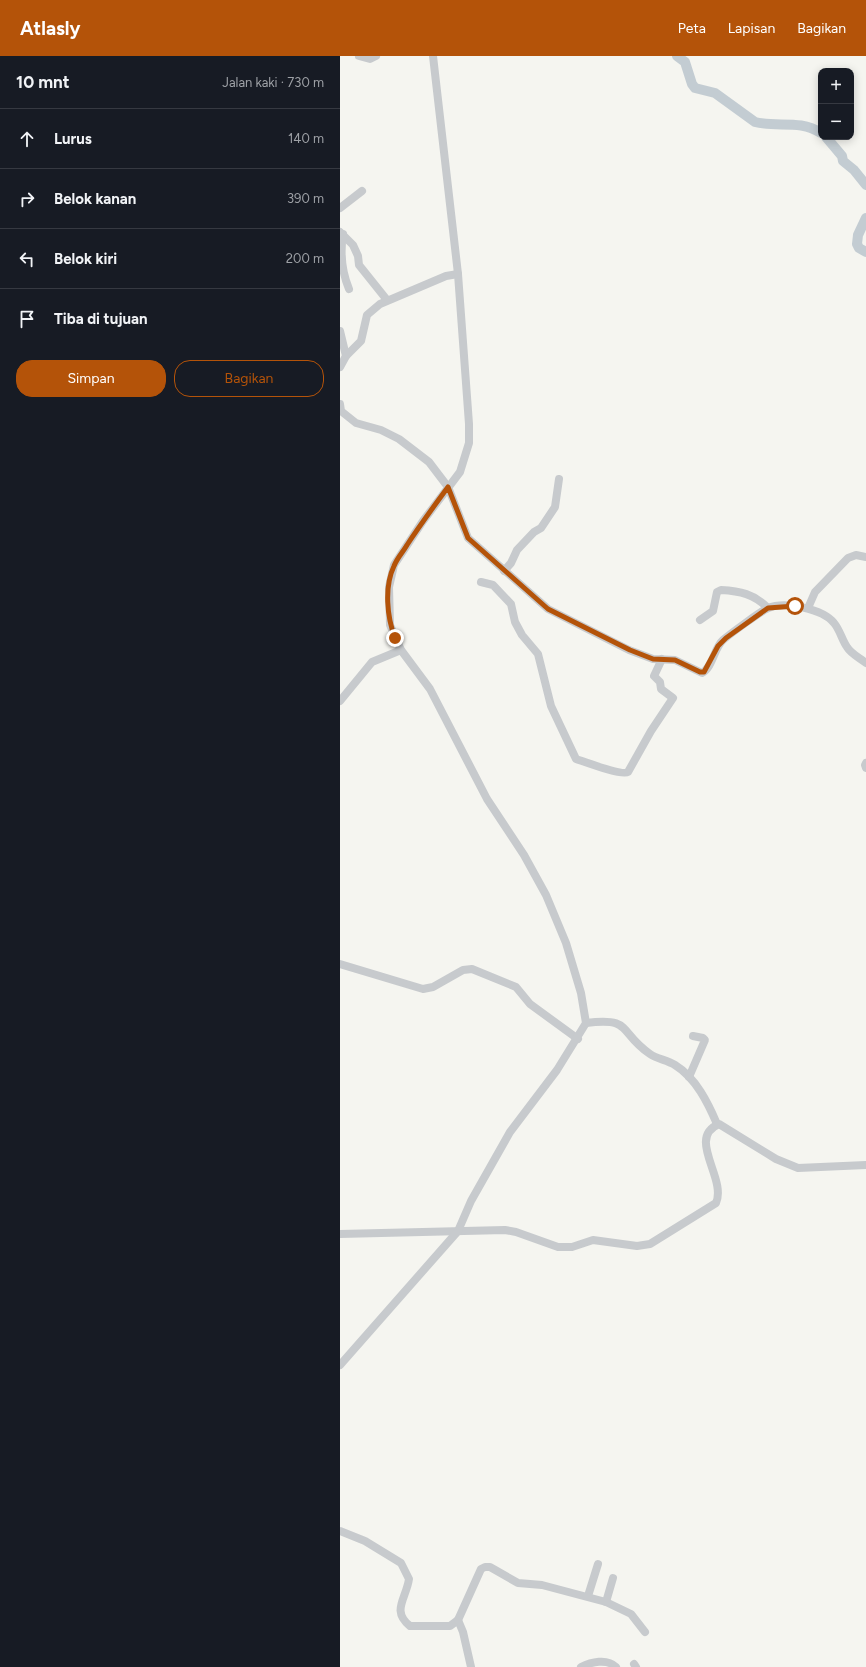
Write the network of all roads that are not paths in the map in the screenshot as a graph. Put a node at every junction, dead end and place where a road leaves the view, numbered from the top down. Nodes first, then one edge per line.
1 (359, 56) edge
2 (376, 56) edge
3 (433, 56) edge
4 (362, 192) dead end
5 (340, 208) edge
6 (342, 233) edge
7 (451, 276) junction
8 (349, 288) dead end
9 (387, 300) junction
10 (340, 330) edge
11 (346, 356) junction
12 (340, 367) edge
13 (340, 409) edge
14 (559, 479) dead end
15 (448, 487) junction
16 (866, 557) edge
17 (504, 571) junction
18 (481, 582) dead end
19 (768, 608) junction
20 (808, 608) junction
21 (700, 620) dead end
22 (401, 650) junction
23 (662, 659) junction
24 (866, 663) edge
25 (340, 701) edge
26 (866, 763) edge
27 (866, 768) edge
28 (340, 964) edge
29 (586, 1023) junction
30 (693, 1036) dead end
31 (578, 1039) junction
32 (689, 1077) junction
33 (717, 1124) junction
34 (866, 1165) edge
35 (458, 1230) junction
36 (340, 1234) edge
37 (340, 1365) edge
38 (340, 1531) edge
39 (598, 1564) dead end
40 (613, 1578) dead end
41 (588, 1596) junction
42 (606, 1602) junction
43 (458, 1620) junction
44 (645, 1632) dead end
45 (471, 1667) edge
46 (581, 1667) edge
47 (616, 1667) edge

1 - 2 street
3 - 7 street
4 - 5 street
6 - 8 street
6 - 9 street
7 - 9 street
7 - 15 street
9 - 11 street
10 - 11 street
11 - 12 street
13 - 15 street
14 - 17 street
15 - 17 street
15 - 22 street
16 - 20 street
17 - 23 street
18 - 23 street
19 - 20 street
19 - 21 street
19 - 23 street
20 - 24 street
22 - 25 street
22 - 29 street
26 - 27 street
28 - 31 street
29 - 31 street
29 - 32 street
30 - 32 street
31 - 35 street
32 - 33 street
33 - 34 street
33 - 35 street
35 - 36 street
35 - 37 street
38 - 43 street
39 - 41 street
40 - 42 street
41 - 42 street
41 - 43 street
42 - 44 street
43 - 45 street
46 - 47 street

